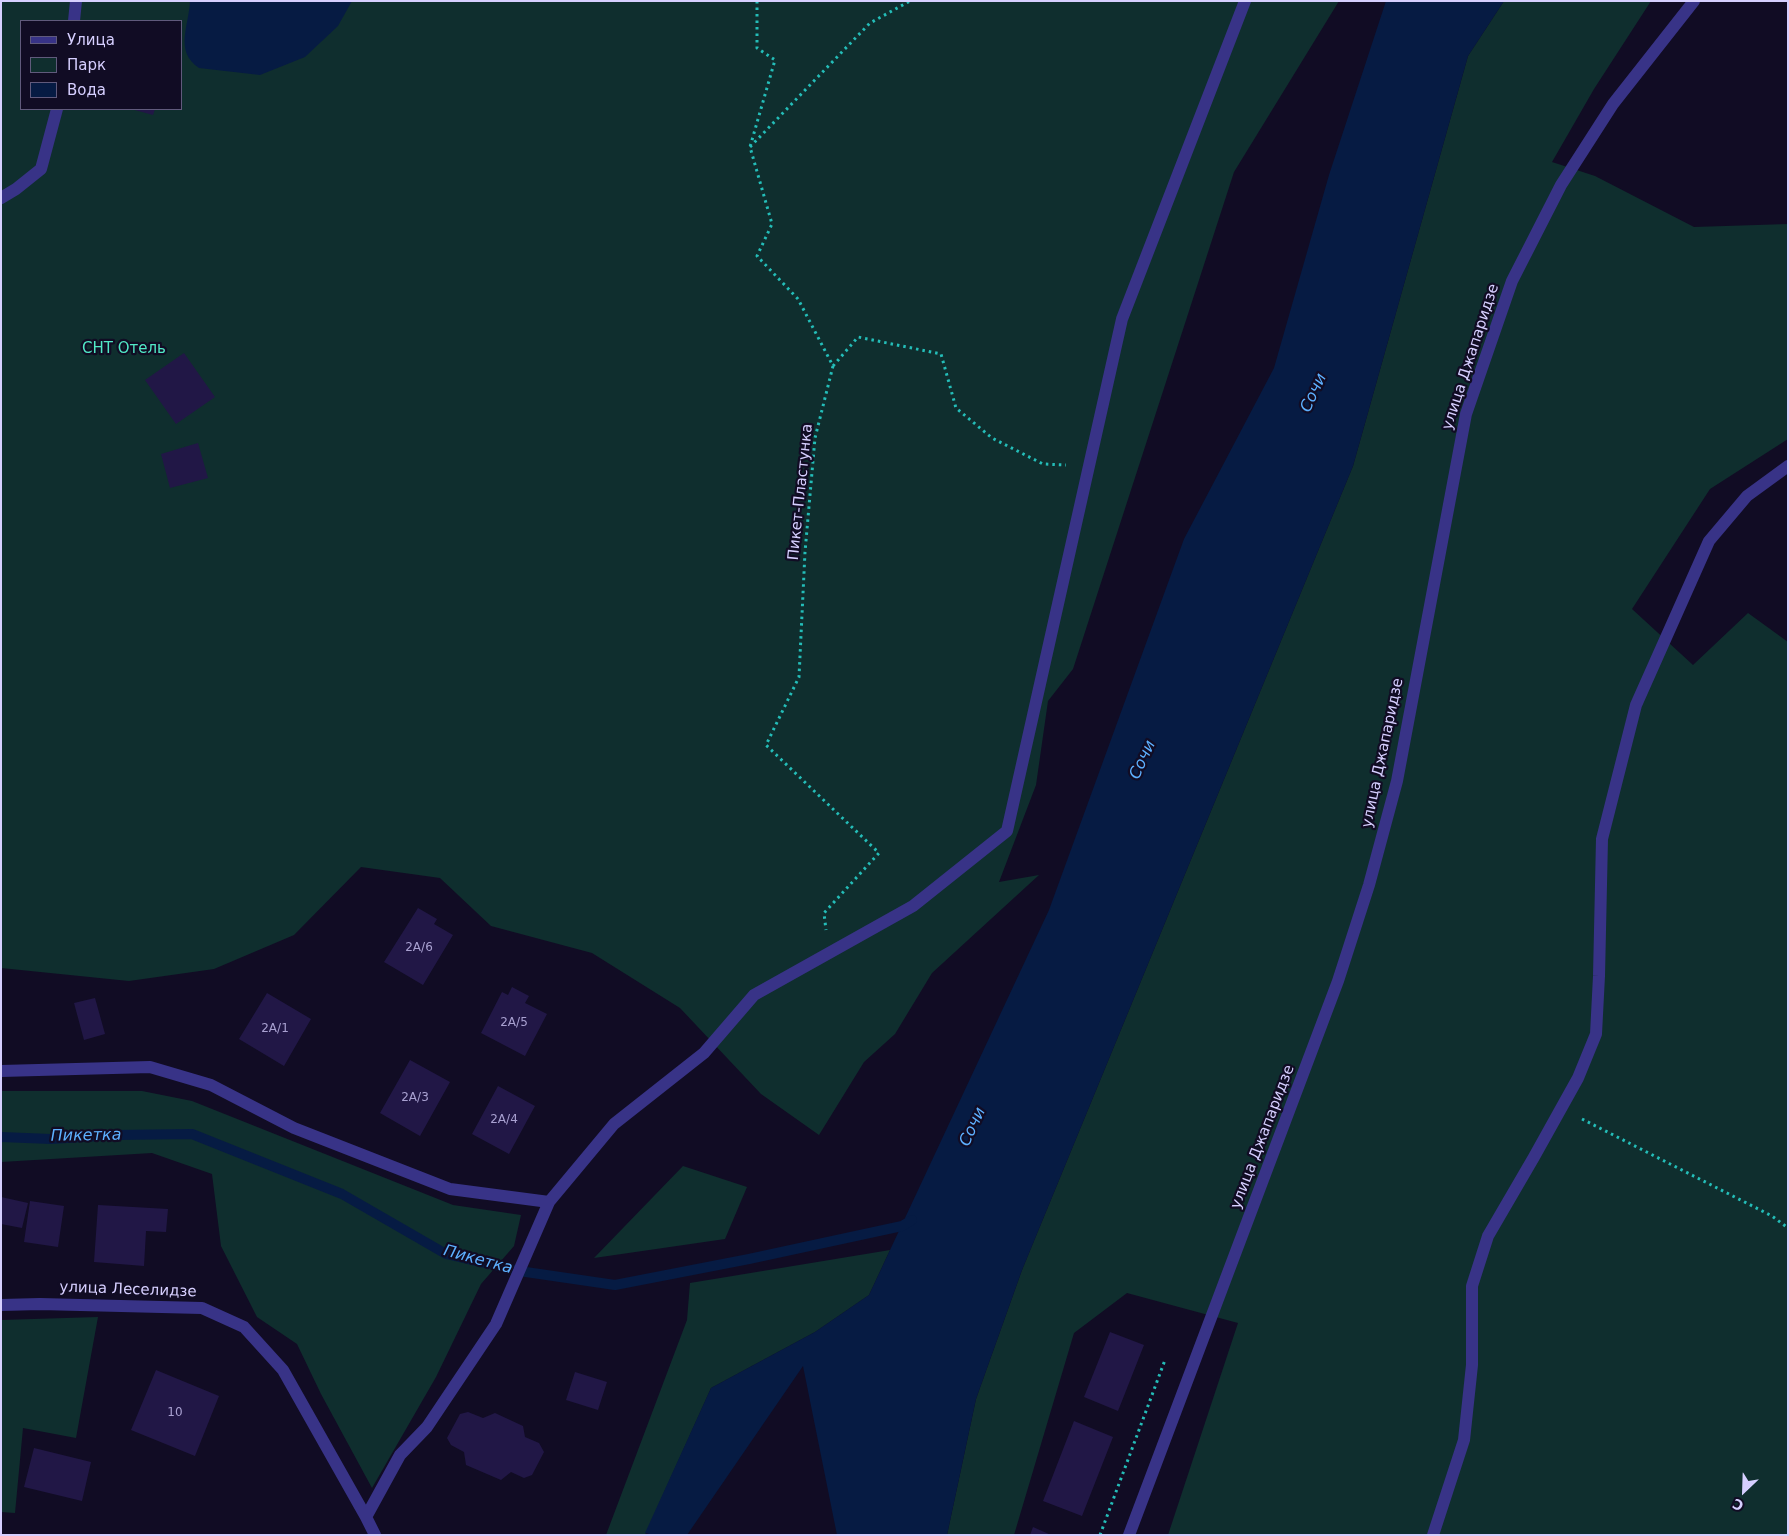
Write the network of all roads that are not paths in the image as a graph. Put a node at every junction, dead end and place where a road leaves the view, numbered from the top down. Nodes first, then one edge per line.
1 (76, 1) edge
2 (1245, 1) edge
3 (1694, 1) edge
4 (74, 20) edge
5 (57, 110) edge
6 (1, 198) edge
7 (1788, 466) edge
8 (1, 1071) edge
9 (549, 1202) junction
10 (1, 1305) edge
11 (366, 1517) junction
12 (374, 1535) edge
13 (1129, 1535) edge
14 (1433, 1535) edge

1 - 4 street
2 - 9 street
3 - 13 street, улица Джапаридзе
5 - 6 street
7 - 14 street
8 - 9 street
9 - 11 street
10 - 11 street, улица Леселидзе
11 - 12 street, улица Леселидзе

